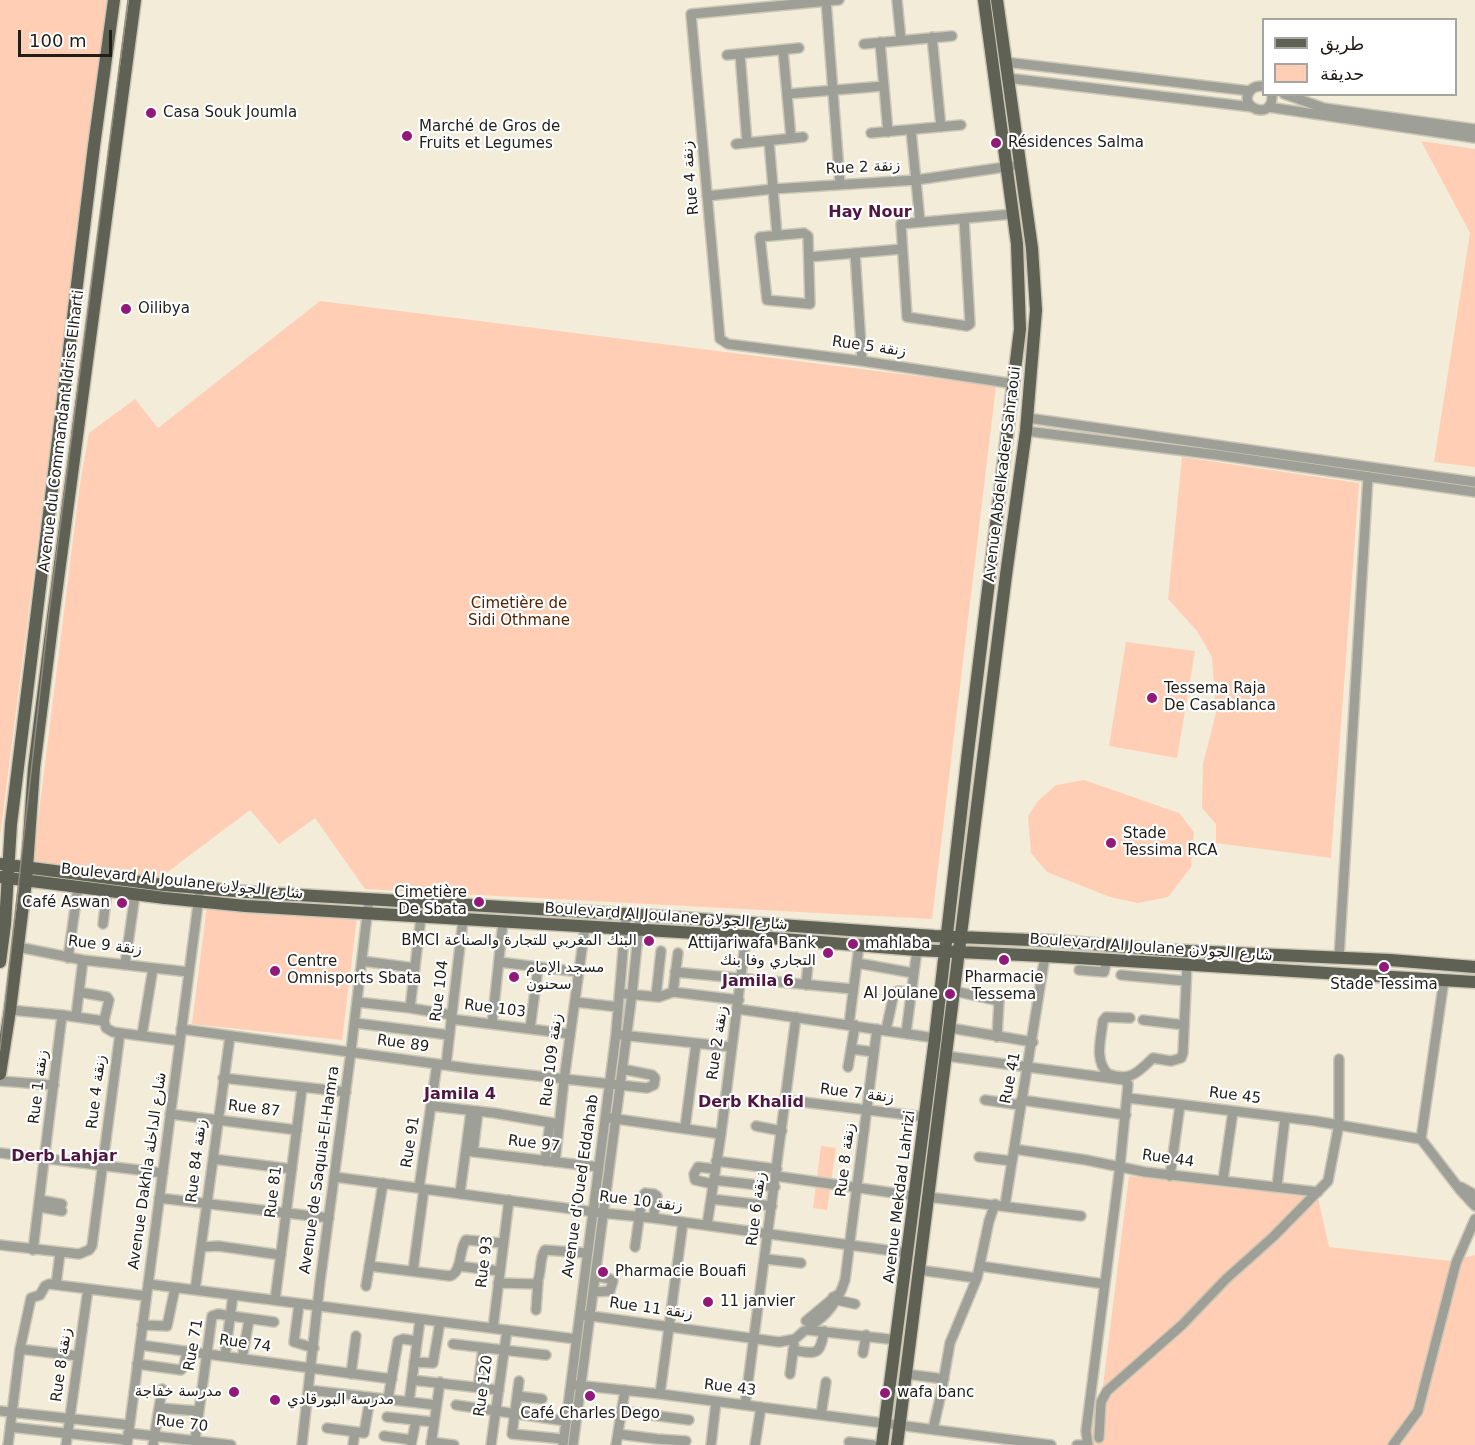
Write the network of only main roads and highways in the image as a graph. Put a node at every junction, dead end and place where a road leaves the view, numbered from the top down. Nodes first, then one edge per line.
1 (114, 0) edge
2 (135, 0) edge
3 (984, 0) edge
4 (997, 0) edge
5 (998, 510) junction
6 (1015, 512) junction
7 (990, 572) junction
8 (1006, 574) junction
9 (11, 824) junction
10 (0, 844) edge
11 (4, 864) edge
12 (27, 867) junction
13 (4, 878) edge
14 (26, 881) junction
15 (247, 892) junction
16 (246, 906) junction
17 (3, 924) edge
18 (946, 936) junction
19 (961, 937) junction
20 (945, 952) junction
21 (959, 952) junction
22 (0, 962) edge
23 (1475, 967) edge
24 (1475, 982) edge
25 (0, 1074) edge
26 (882, 1445) edge
27 (897, 1445) edge

1 - 9 main road, Avenue du Commandant Idriss Elharti
2 - 12 main road, Avenue du Commandant Idriss Elharti
3 - 5 main road, Avenue Abdelkader Sahraoui
4 - 6 main road, Avenue Abdelkader Sahraoui
5 - 6 main road
5 - 7 main road, Avenue Abdelkader Sahraoui
6 - 8 main road, Avenue Abdelkader Sahraoui
7 - 8 main road
7 - 18 main road, Avenue Abdelkader Sahraoui
8 - 19 main road, Avenue Abdelkader Sahraoui
9 - 10 main road
9 - 11 main road, Avenue du Commandant Idriss Elharti
11 - 12 main road, Boulevard Al Joulane شارع الجولان
11 - 13 main road, Avenue du Commandant Idriss Elharti
12 - 14 main road, Avenue du Commandant Idriss Elharti
12 - 15 main road, Boulevard Al Joulane شارع الجولان
13 - 14 main road, Boulevard Al Joulane شارع الجولان
13 - 17 main road, Avenue du Commandant Idriss Elharti
14 - 16 main road, Boulevard Al Joulane شارع الجولان
14 - 25 main road, Avenue du Commandant Idriss Elharti
15 - 16 main road
15 - 18 main road, Boulevard Al Joulane شارع الجولان
16 - 20 main road, Boulevard Al Joulane شارع الجولان
17 - 22 main road, Avenue du Commandant Idriss Elharti
18 - 19 main road, Boulevard Al Joulane شارع الجولان
18 - 20 main road, Avenue Abdelkader Sahraoui
19 - 21 main road, Avenue Abdelkader Sahraoui
19 - 23 main road, Boulevard Al Joulane شارع الجولان
20 - 21 main road, Boulevard Al Joulane شارع الجولان
20 - 26 main road, Avenue Mekdad Lahrizi
21 - 24 main road, Boulevard Al Joulane شارع الجولان
21 - 27 main road, Avenue Mekdad Lahrizi

